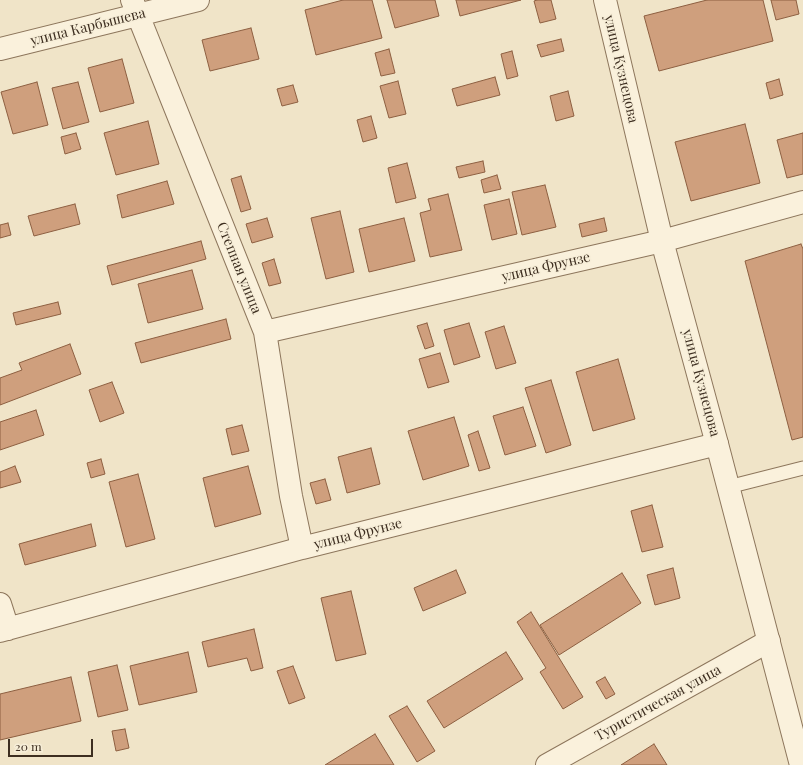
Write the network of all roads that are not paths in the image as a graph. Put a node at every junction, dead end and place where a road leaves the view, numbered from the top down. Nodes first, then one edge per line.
1 (198, 0) edge
2 (605, 0) edge
3 (135, 8) edge
4 (0, 49) edge
5 (803, 202) edge
6 (662, 241) junction
7 (264, 332) junction
8 (717, 444) junction
9 (803, 468) edge
10 (728, 487) junction
11 (302, 548) junction
12 (0, 604) edge
13 (4, 630) edge
14 (769, 642) junction
15 (800, 751) edge
16 (547, 765) edge

1 - 3 street, улица Карбышева
2 - 6 street, улица Кузнецова
3 - 4 street, улица Карбышева
3 - 7 street, Степная улица
5 - 6 street, улица Фрунзе
6 - 7 street, улица Фрунзе
6 - 8 street, улица Кузнецова
7 - 11 street, Степная улица
8 - 10 street, улица Кузнецова
8 - 11 street, улица Фрунзе
9 - 10 lane
10 - 14 street, улица Кузнецова
11 - 13 street, улица Фрунзе
12 - 13 street
14 - 15 street, улица Кузнецова
14 - 16 street, Туристическая улица

